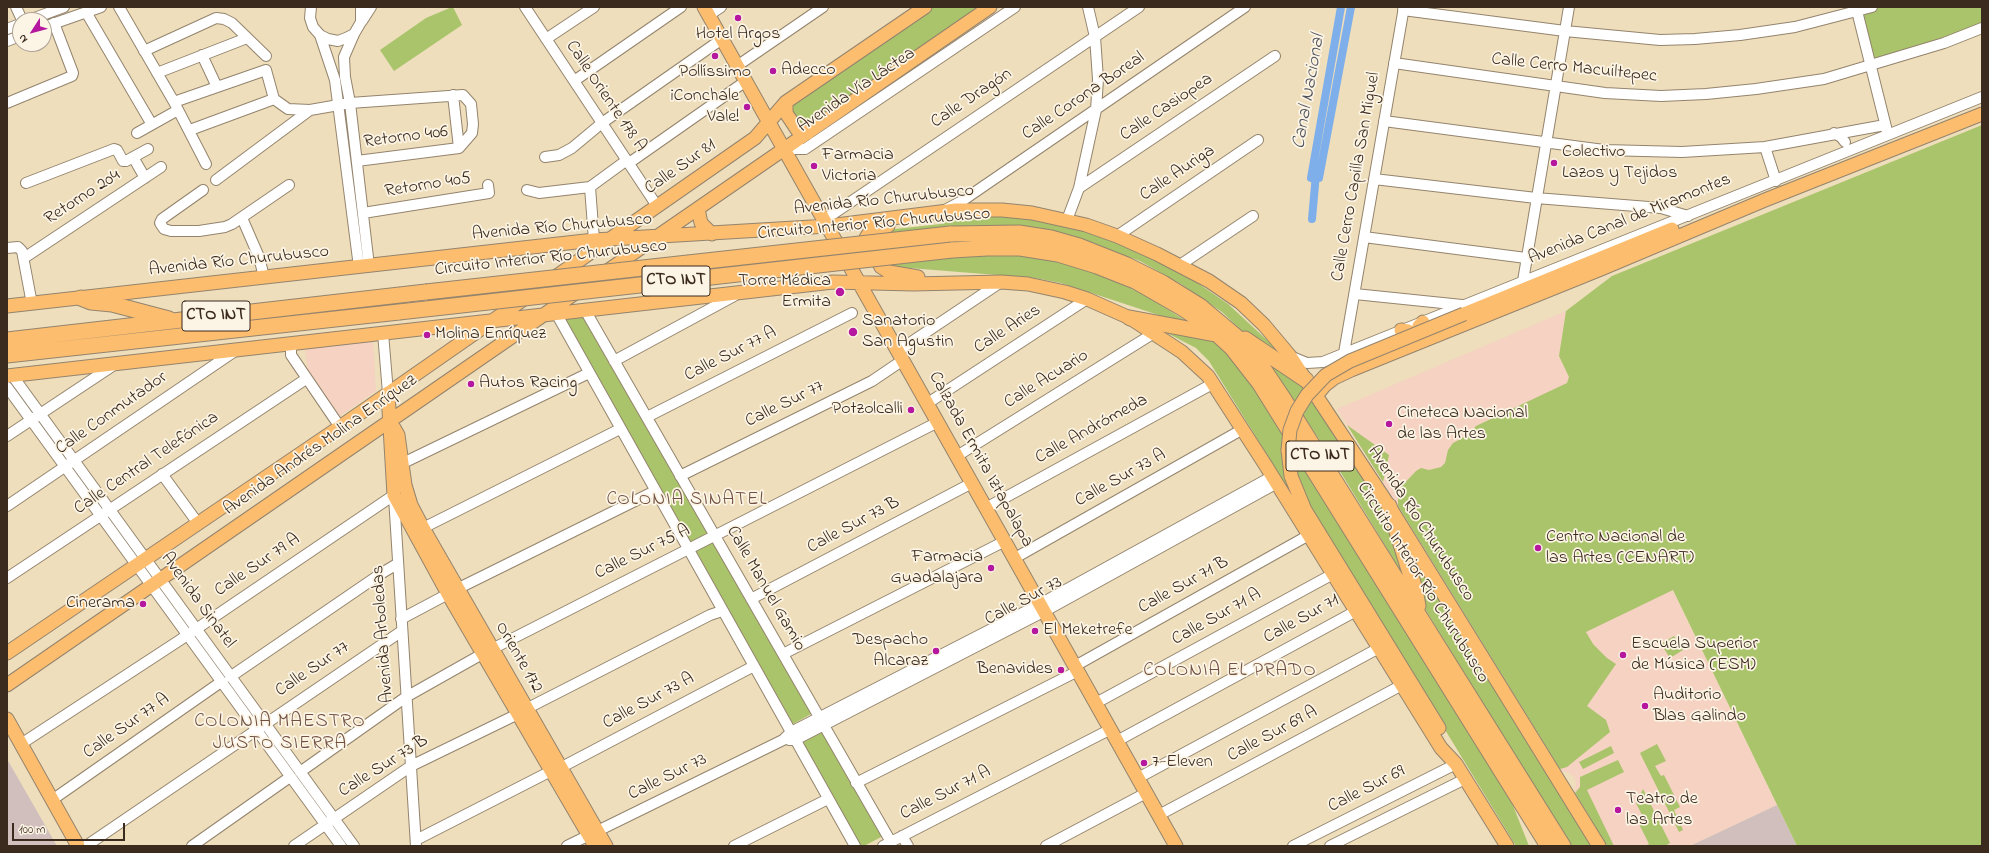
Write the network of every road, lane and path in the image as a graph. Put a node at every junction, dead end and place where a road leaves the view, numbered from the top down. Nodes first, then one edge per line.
1 (64, 7) edge
2 (101, 7) edge
3 (119, 7) edge
4 (301, 7) edge
5 (311, 7) edge
6 (361, 7) edge
7 (371, 7) edge
8 (526, 7) edge
9 (594, 7) edge
10 (681, 7) edge
11 (721, 7) edge
12 (823, 7) edge
13 (925, 7) edge
14 (990, 7) edge
15 (1015, 7) edge
16 (1088, 7) edge
17 (1139, 7) edge
18 (1245, 7) edge
19 (1569, 7) edge
20 (1872, 7) edge
21 (1404, 8) edge
22 (1857, 9) edge
23 (707, 11) edge
24 (51, 12) edge
25 (86, 12) junction
26 (310, 18) junction
27 (361, 22) junction
28 (52, 24) edge
29 (1982, 28) edge
30 (52, 31) edge
31 (1565, 31) junction
32 (354, 34) junction
33 (320, 35) junction
34 (1094, 37) junction
35 (247, 38) junction
36 (546, 39) junction
37 (722, 39) junction
38 (144, 51) junction
39 (202, 55) junction
40 (266, 56) dead end
41 (1275, 56) dead end
42 (1394, 64) junction
43 (1870, 65) junction
44 (738, 66) junction
45 (157, 73) junction
46 (574, 81) junction
47 (746, 81) junction
48 (1556, 86) junction
49 (217, 87) junction
50 (453, 95) junction
51 (1982, 97) edge
52 (274, 99) junction
53 (786, 102) junction
54 (7, 103) edge
55 (350, 103) junction
56 (339, 105) junction
57 (1982, 105) edge
58 (176, 106) junction
59 (310, 110) junction
60 (1096, 110) junction
61 (1982, 114) edge
62 (768, 121) junction
63 (1384, 121) junction
64 (602, 123) junction
65 (151, 124) junction
66 (1885, 125) junction
67 (190, 130) junction
68 (137, 133) dead end
69 (808, 133) junction
70 (1834, 133) junction
71 (1888, 135) junction
72 (1258, 140) dead end
73 (1546, 142) junction
74 (1844, 142) dead end
75 (459, 148) junction
76 (1765, 148) junction
77 (148, 149) dead end
78 (784, 149) junction
79 (133, 157) junction
80 (545, 157) dead end
81 (357, 161) junction
82 (628, 162) junction
83 (206, 164) dead end
84 (161, 167) dead end
85 (145, 178) junction
86 (1374, 179) junction
87 (216, 180) dead end
88 (1776, 181) junction
89 (26, 183) dead end
90 (289, 184) dead end
91 (488, 185) dead end
92 (590, 187) junction
93 (1079, 188) junction
94 (203, 190) dead end
95 (527, 190) dead end
96 (1536, 198) junction
97 (657, 206) junction
98 (698, 208) junction
99 (1656, 208) junction
100 (956, 210) junction
101 (941, 212) junction
102 (363, 213) junction
103 (1253, 216) dead end
104 (1688, 216) junction
105 (242, 218) junction
106 (1067, 220) junction
107 (826, 223) junction
108 (1664, 225) junction
109 (712, 234) junction
110 (1117, 236) junction
111 (656, 237) junction
112 (1364, 237) junction
113 (594, 240) junction
114 (609, 240) junction
115 (7, 248) edge
116 (24, 258) junction
117 (1526, 258) junction
118 (1180, 265) junction
119 (364, 266) junction
120 (1567, 272) junction
121 (1537, 276) junction
122 (264, 277) junction
123 (947, 282) junction
124 (1001, 282) junction
125 (1523, 282) junction
126 (859, 283) junction
127 (736, 294) junction
128 (1354, 294) junction
129 (81, 298) junction
130 (1087, 299) junction
131 (32, 304) junction
132 (7, 306) edge
133 (585, 310) junction
134 (1465, 310) junction
135 (556, 313) junction
136 (852, 313) dead end
137 (541, 315) junction
138 (1130, 318) junction
139 (178, 321) junction
140 (492, 321) junction
141 (1423, 322) junction
142 (1401, 330) junction
143 (1223, 332) junction
144 (384, 333) junction
145 (1154, 333) junction
146 (7, 340) edge
147 (1425, 340) junction
148 (294, 343) junction
149 (1408, 348) junction
150 (236, 350) junction
151 (1344, 353) junction
152 (7, 355) edge
153 (900, 355) junction
154 (1290, 356) junction
155 (614, 361) junction
156 (117, 363) junction
157 (589, 373) junction
158 (306, 378) junction
159 (8, 379) edge
160 (1306, 380) junction
161 (1214, 383) junction
162 (388, 393) junction
163 (1316, 396) junction
164 (928, 403) junction
165 (35, 417) junction
166 (647, 417) junction
167 (390, 420) junction
168 (938, 422) junction
169 (340, 427) junction
170 (620, 429) junction
171 (1243, 429) junction
172 (7, 436) edge
173 (957, 456) junction
174 (69, 464) junction
175 (401, 464) junction
176 (162, 474) junction
177 (680, 476) junction
178 (1275, 480) junction
179 (972, 483) junction
180 (405, 485) joint
181 (655, 491) junction
182 (394, 495) junction
183 (7, 506) edge
184 (1389, 506) junction
185 (986, 508) junction
186 (104, 512) junction
187 (197, 522) junction
188 (423, 528) junction
189 (1309, 535) junction
190 (715, 536) junction
191 (1005, 541) junction
192 (688, 550) junction
193 (1015, 558) junction
194 (141, 562) junction
195 (397, 564) junction
196 (1333, 574) junction
197 (7, 578) edge
198 (156, 582) junction
199 (453, 592) junction
200 (751, 599) junction
201 (1042, 608) junction
202 (1356, 610) junction
203 (722, 611) junction
204 (1419, 615) junction
205 (401, 619) junction
206 (196, 629) junction
207 (402, 631) junction
208 (188, 635) junction
209 (1379, 648) junction
210 (488, 651) junction
211 (7, 653) edge
212 (783, 654) junction
213 (754, 666) junction
214 (1077, 669) junction
215 (230, 677) junction
216 (221, 682) junction
217 (1406, 682) junction
218 (7, 685) edge
219 (406, 697) junction
220 (1096, 703) junction
221 (522, 711) junction
222 (7, 719) edge
223 (821, 721) junction
224 (264, 724) junction
225 (255, 730) junction
226 (1114, 735) junction
227 (793, 736) junction
228 (21, 744) junction
229 (1456, 764) junction
230 (411, 766) junction
231 (555, 769) junction
232 (300, 772) junction
233 (290, 777) junction
234 (1138, 778) junction
235 (1465, 779) junction
236 (856, 783) junction
237 (1146, 793) junction
238 (1518, 797) junction
239 (52, 800) junction
240 (828, 800) junction
241 (1159, 815) junction
242 (334, 819) junction
243 (325, 825) junction
244 (902, 836) junction
245 (594, 837) edge
246 (416, 843) edge
247 (1343, 843) edge
248 (887, 844) edge
249 (1502, 844) edge
250 (78, 846) edge
251 (86, 846) edge
252 (192, 846) edge
253 (294, 846) edge
254 (341, 846) edge
255 (354, 846) edge
256 (567, 846) edge
257 (606, 846) edge
258 (734, 846) edge
259 (855, 846) edge
260 (908, 846) edge
261 (1046, 846) edge
262 (1176, 846) edge
263 (1293, 846) edge
264 (1330, 846) edge
265 (1535, 846) edge
266 (1548, 846) edge
267 (1563, 846) edge
268 (1599, 846) edge

1 - 24 street
2 - 25 street
3 - 38 street
4 - 26 street
5 - 26 street
6 - 27 street
7 - 27 street
8 - 36 street, Calle Oriente 178 A
9 - 36 street
10 - 46 street
11 - 23 street
12 - 44 street
13 - 53 main road, Avenida Vía Láctea
14 - 69 main road, Avenida Vía Láctea
15 - 78 street, Avenida Vía Láctea
16 - 34 street
17 - 34 street, Calle Dragón
18 - 60 street, Calle Corona Boreal
19 - 31 street
20 - 22 street
21 - 31 street
21 - 42 street, Calle Cerro Capilla San Miguel
22 - 31 street
22 - 43 street
23 - 37 main road, Calzada Ermita Iztapalapa
25 - 28 street
25 - 65 street
26 - 33 street
27 - 32 street
29 - 43 street, Calle Cerro Macuiltepec
30 - 54 street
31 - 48 street
32 - 33 street
32 - 55 street
33 - 56 street
34 - 60 street
34 - 107 street, Calle Dragón
35 - 38 street
35 - 39 street
35 - 40 street
36 - 46 street, Calle Oriente 178 A
37 - 44 main road, Calzada Ermita Iztapalapa
37 - 64 street
38 - 45 street
39 - 45 street
39 - 49 street
41 - 93 street, Calle Casiopea
42 - 48 street, Calle Cerro Macuiltepec
42 - 63 street, Calle Cerro Capilla San Miguel
43 - 48 street, Calle Cerro Macuiltepec
43 - 66 street
44 - 47 main road, Calzada Ermita Iztapalapa
45 - 58 street
46 - 64 street, Calle Oriente 178 A
47 - 62 main road, Calzada Ermita Iztapalapa
47 - 82 street
48 - 73 street
49 - 52 street
49 - 58 street
50 - 55 street
50 - 75 street
50 - 75 street
51 - 71 street, Avenida Canal de Miramontes
52 - 59 street
52 - 67 street
53 - 62 main road, Avenida Vía Láctea
53 - 69 main road
55 - 56 street
55 - 81 street
56 - 59 street
56 - 119 street
57 - 120 main road, Avenida Canal de Miramontes
58 - 65 street
58 - 67 street
59 - 87 street
60 - 93 street
60 - 101 street, Calle Corona Boreal
61 - 147 main road, Avenida Canal de Miramontes
62 - 78 main road, Calzada Ermita Iztapalapa
62 - 97 main road, Calle Sur 81
63 - 73 street
63 - 86 street, Calle Cerro Capilla San Miguel
64 - 80 street
64 - 82 street, Calle Oriente 178 A
65 - 68 street
66 - 70 street
66 - 71 street
67 - 83 street
69 - 78 main road, Avenida Vía Láctea
70 - 74 street
70 - 76 street
71 - 88 street, Avenida Canal de Miramontes
72 - 110 street, Calle Auriga
73 - 76 street
73 - 96 street
75 - 81 street, Retorno 406
76 - 88 street
77 - 79 street
78 - 98 main road
78 - 107 main road, Calzada Ermita Iztapalapa
79 - 85 street
79 - 89 street
81 - 102 street
82 - 92 street
82 - 97 street, Calle Oriente 178 A
84 - 85 street, Retorno 204
85 - 116 street, Retorno 204
86 - 96 street
86 - 112 street, Calle Cerro Capilla San Miguel
88 - 104 street, Avenida Canal de Miramontes
90 - 105 street
91 - 102 street, Retorno 405
92 - 95 street
92 - 113 street
93 - 106 street
94 - 105 street
96 - 99 street
96 - 117 street
97 - 114 main road, Calle Sur 81
98 - 109 main road
98 - 111 main road
99 - 104 street
99 - 108 street
100 - 101 main road, Avenida Río Churubusco / CTO INT
100 - 106 main road, Avenida Río Churubusco / CTO INT
100 - 123 main road
101 - 107 main road, Avenida Río Churubusco / CTO INT
102 - 119 street
103 - 118 street
104 - 108 street, Avenida Canal de Miramontes
105 - 122 street
106 - 110 main road, Avenida Río Churubusco / CTO INT
107 - 109 main road, Avenida Río Churubusco / CTO INT
107 - 126 main road, Calzada Ermita Iztapalapa
108 - 121 street, Avenida Canal de Miramontes
109 - 111 main road, Avenida Río Churubusco / CTO INT
110 - 118 main road, Avenida Río Churubusco / CTO INT
111 - 114 main road, Avenida Río Churubusco / CTO INT
111 - 137 main road, Avenida Andrés Molina Enríquez
112 - 117 street
112 - 128 street, Calle Cerro Capilla San Miguel
113 - 114 main road, Avenida Río Churubusco / CTO INT
113 - 119 main road, Avenida Río Churubusco / CTO INT
114 - 140 main road, Avenida Andrés Molina Enríquez
115 - 116 street
116 - 131 street
117 - 125 street
118 - 154 main road, Avenida Río Churubusco / CTO INT
119 - 122 main road, Avenida Río Churubusco / CTO INT
120 - 121 main road
120 - 134 main road, Avenida Canal de Miramontes
121 - 125 street, Avenida Canal de Miramontes
122 - 129 main road, Avenida Río Churubusco / CTO INT
123 - 124 main road, CTO INT
123 - 126 main road, CTO INT
124 - 130 main road, CTO INT
124 - 153 street
125 - 134 street, Avenida Canal de Miramontes
126 - 127 main road, CTO INT
126 - 153 main road, Calzada Ermita Iztapalapa
127 - 133 main road, CTO INT
127 - 155 street
128 - 134 street
128 - 151 street, Calle Cerro Capilla San Miguel
129 - 131 main road, Avenida Río Churubusco / CTO INT
129 - 139 highway
130 - 138 main road, CTO INT
130 - 164 street, Calle Aries
131 - 132 main road, Avenida Río Churubusco / CTO INT
133 - 135 main road, CTO INT
133 - 155 street, Calle Manuel Gamio
134 - 141 street, Avenida Canal de Miramontes
134 - 217 main road, bridge
135 - 137 main road, CTO INT
135 - 157 street
136 - 166 street, Calle Sur 77 A
137 - 140 main road, CTO INT
137 - 167 main road, Avenida Andrés Molina Enríquez
138 - 143 highway
138 - 145 main road, CTO INT
139 - 143 highway, Circuito Interior Río Churubusco / CTO INT, bridge
139 - 146 highway, Circuito Interior Río Churubusco / CTO INT
140 - 144 main road, CTO INT
140 - 162 main road, Avenida Andrés Molina Enríquez
141 - 142 street, Avenida Canal de Miramontes
141 - 147 main road
142 - 149 main road
142 - 151 street, Avenida Canal de Miramontes
143 - 152 highway, Circuito Interior Río Churubusco / CTO INT, bridge
143 - 160 highway
143 - 204 highway, Circuito Interior Río Churubusco / CTO INT
143 - 238 highway, Circuito Interior Río Churubusco / CTO INT
144 - 148 main road, CTO INT
144 - 162 street, Avenida Arboledas
145 - 161 main road, CTO INT
145 - 173 street, Calle Acuario
147 - 149 main road, Avenida Canal de Miramontes
148 - 150 main road, CTO INT
148 - 158 street
149 - 163 main road, Avenida Canal de Miramontes
150 - 156 main road, CTO INT
150 - 174 street, Calle Conmutador
151 - 154 street, Avenida Canal de Miramontes
153 - 164 main road, Calzada Ermita Iztapalapa
153 - 177 street, Calle Sur 77
154 - 160 main road, Avenida Río Churubusco / CTO INT
155 - 166 street, Calle Manuel Gamio
156 - 159 main road, CTO INT
156 - 165 street
157 - 170 street
157 - 175 street
158 - 169 street
158 - 176 street, Calle Central Telefónica
159 - 165 street, Avenida Sinatel
160 - 163 main road, Avenida Río Churubusco / CTO INT
161 - 171 main road, CTO INT
161 - 185 street, Calle Andrómeda
162 - 167 main road, Avenida Arboledas
162 - 169 main road, Avenida Andrés Molina Enríquez
163 - 184 main road, Avenida Río Churubusco / CTO INT
164 - 168 main road, Calzada Ermita Iztapalapa
165 - 172 street
165 - 174 street, Avenida Sinatel
166 - 177 street, Calle Manuel Gamio
167 - 175 main road, Avenida Arboledas
167 - 182 main road, Avenida Arboledas
167 - 198 main road, Avenida Andrés Molina Enríquez
168 - 173 main road, Calzada Ermita Iztapalapa
168 - 190 street, Calle Sur 75 A
169 - 187 main road, Avenida Andrés Molina Enríquez
170 - 181 street
170 - 188 street
171 - 178 main road, CTO INT
171 - 193 street, Calle Sur 73 A
173 - 179 main road, Calzada Ermita Iztapalapa
174 - 183 street, Calle Conmutador
174 - 186 street, Avenida Sinatel
175 - 180 main road, Avenida Arboledas
176 - 186 street, Calle Central Telefónica
176 - 187 street
177 - 190 street, Calle Manuel Gamio
178 - 189 main road, CTO INT
178 - 201 street, Calle Sur 73
179 - 185 main road, Calzada Ermita Iztapalapa
179 - 200 street, Calle Sur 73 B
180 - 188 main road, Oriente 172
181 - 192 street
181 - 199 street
182 - 195 street, Avenida Arboledas
182 - 199 main road, Oriente 172
182 - 206 street, Calle Sur 79 A
184 - 204 highway
184 - 268 main road, Avenida Río Churubusco / CTO INT
185 - 191 main road, Calzada Ermita Iztapalapa
186 - 194 street, Avenida Sinatel
186 - 197 street, Calle Central Telefónica
187 - 194 main road, Avenida Andrés Molina Enríquez
188 - 199 main road, Oriente 172
189 - 196 main road, CTO INT
189 - 214 street, Calle Sur 71 B
190 - 192 street, Calle Sur 75 A
190 - 200 street, Calle Manuel Gamio
191 - 193 main road, Calzada Ermita Iztapalapa
191 - 212 street
192 - 203 street
192 - 210 street, Calle Sur 75 A
193 - 201 main road, Calzada Ermita Iztapalapa
194 - 198 street, Avenida Sinatel
194 - 211 main road, Avenida Andrés Molina Enríquez
195 - 205 street, Avenida Arboledas
195 - 215 street
196 - 202 main road, CTO INT
196 - 220 street, Calle Sur 71 A
198 - 206 street, Avenida Sinatel
198 - 208 street, Avenida Sinatel
198 - 218 main road, Avenida Andrés Molina Enríquez
199 - 205 street
199 - 210 main road, Oriente 172
200 - 212 street, Calle Manuel Gamio
201 - 214 main road, Calzada Ermita Iztapalapa
201 - 223 street, Calle Sur 73
202 - 209 main road, CTO INT
202 - 226 street, Calle Sur 71
203 - 213 street
203 - 221 street, Calle Sur 73 B
204 - 267 highway, Circuito Interior Río Churubusco / CTO INT
205 - 207 street, Avenida Arboledas
206 - 208 street, Calle Sur 79 A
206 - 215 street, Avenida Sinatel
207 - 219 street, Avenida Arboledas
207 - 224 street, Calle Sur 77
208 - 216 street, Avenida Sinatel
208 - 228 street, Calle Sur 79 A
209 - 217 main road, CTO INT
209 - 234 street
210 - 219 street, Calle Sur 75 A
210 - 221 main road, Oriente 172
212 - 223 street, Calle Manuel Gamio
213 - 227 street
213 - 231 street, Calle Sur 73 A
214 - 220 main road, Calzada Ermita Iztapalapa
214 - 236 street, Calle Sur 71 B
215 - 224 street, Avenida Sinatel
216 - 225 street, Avenida Sinatel
216 - 239 street, Calle Sur 77 A
217 - 229 main road
217 - 241 street, Calle Sur 69 A
219 - 230 street, Avenida Arboledas
219 - 232 street, Calle Sur 75 A
220 - 226 main road, Calzada Ermita Iztapalapa
221 - 230 street, Calle Sur 73 B
221 - 231 main road, Oriente 172
222 - 228 main road
223 - 227 street, Calle Sur 73
223 - 236 street, Calle Manuel Gamio
224 - 225 street, Calle Sur 77
224 - 232 street, Avenida Sinatel
225 - 233 street, Avenida Sinatel
225 - 251 street, Calle Sur 77
226 - 234 main road, Calzada Ermita Iztapalapa
226 - 244 street, Calle Sur 71 A
227 - 240 street
227 - 245 street, Calle Sur 73
228 - 239 main road
229 - 235 main road
229 - 263 street, Calle Sur 69
230 - 242 street, Calle Sur 73 B
230 - 246 street, Avenida Arboledas
231 - 245 main road, Oriente 172
231 - 246 street, Calle Sur 73 A
232 - 242 street, Avenida Sinatel
233 - 243 street, Avenida Sinatel
233 - 252 street
234 - 237 main road, Calzada Ermita Iztapalapa
235 - 247 street, Calle Sur 69
235 - 249 main road
236 - 248 street, Calle Manuel Gamio
237 - 241 main road, Calzada Ermita Iztapalapa
237 - 261 street
238 - 265 highway
238 - 266 highway, Circuito Interior Río Churubusco / CTO INT
239 - 250 main road
240 - 258 street
240 - 259 street
241 - 262 main road, Calzada Ermita Iztapalapa
242 - 243 street, Calle Sur 73 B
242 - 255 street, Avenida Sinatel
243 - 253 street, Calle Sur 73 B
243 - 254 street, Avenida Sinatel
244 - 248 street, Calle Sur 71 A
244 - 260 street
245 - 256 street, Calle Sur 73
245 - 257 main road, Oriente 172
247 - 264 street, Calle Sur 69

